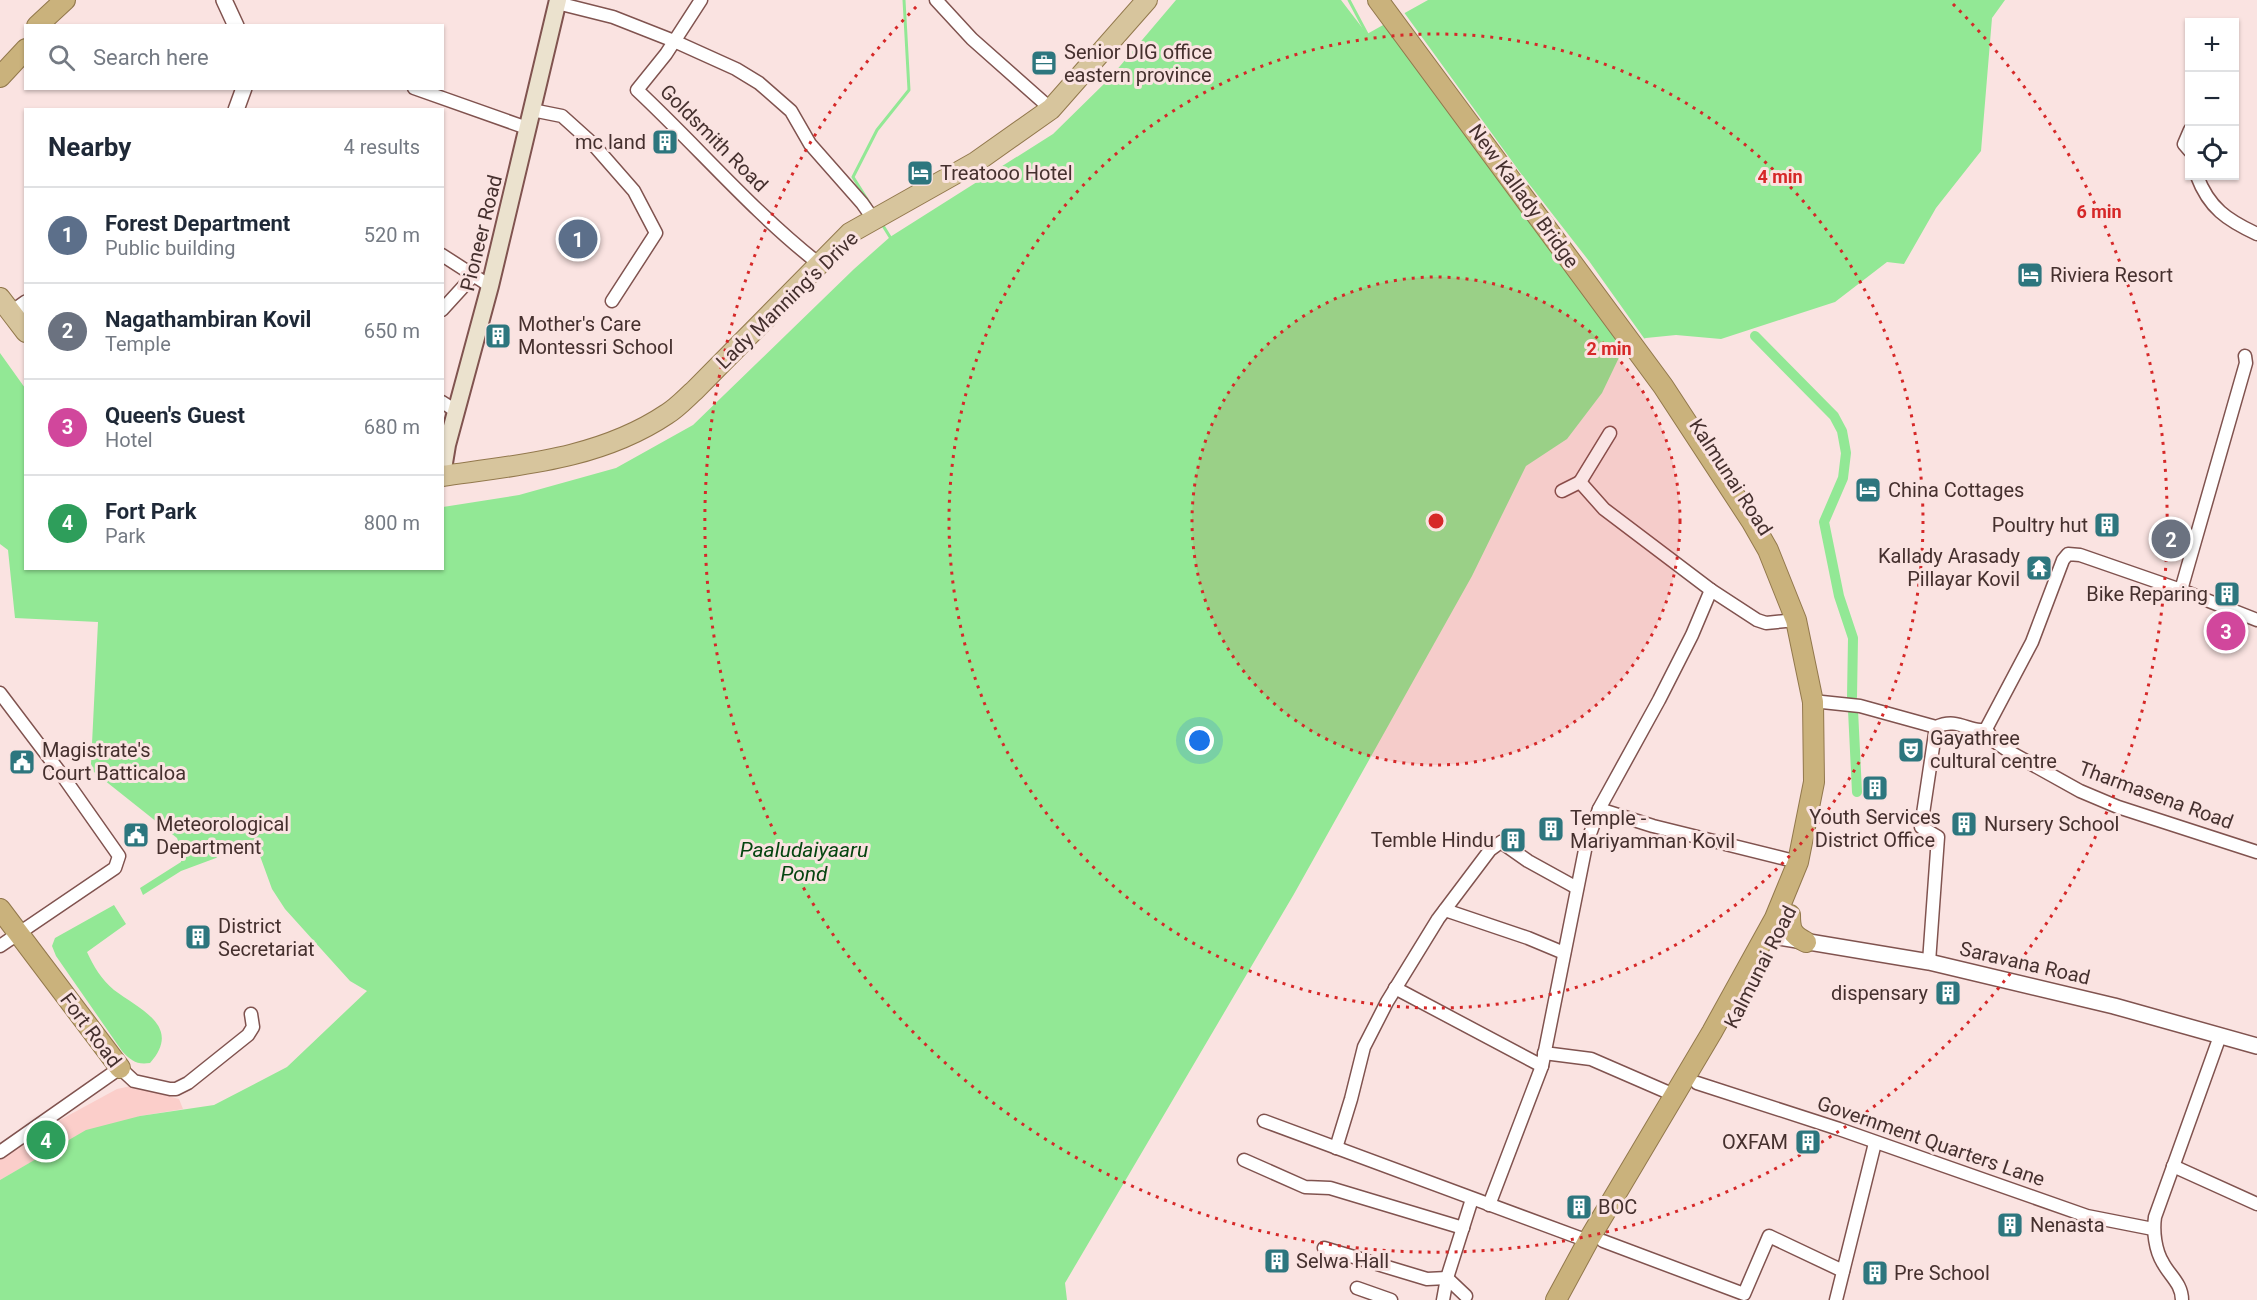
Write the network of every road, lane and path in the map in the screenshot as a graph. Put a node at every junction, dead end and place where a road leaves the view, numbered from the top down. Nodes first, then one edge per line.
1 (65, 0) edge
2 (80, 0) edge
3 (224, 0) edge
4 (936, 0) edge
5 (1146, 0) edge
6 (698, 1) edge
7 (558, 2) edge
8 (1384, 3) edge
9 (39, 24) edge
10 (55, 24) edge
11 (235, 24) edge
12 (24, 37) edge
13 (674, 41) junction
14 (24, 52) edge
15 (0, 60) edge
16 (0, 77) edge
17 (243, 90) edge
18 (420, 90) edge
19 (237, 108) edge
20 (1051, 109) junction
21 (532, 110) junction
22 (527, 128) junction
23 (2200, 180) edge
24 (874, 220) junction
25 (2257, 234) edge
26 (444, 256) edge
27 (818, 263) junction
28 (473, 276) junction
29 (490, 286) junction
30 (612, 301) dead end
31 (12, 305) edge
32 (444, 308) edge
33 (24, 328) edge
34 (2245, 356) dead end
35 (1666, 384) junction
36 (449, 406) edge
37 (1610, 433) dead end
38 (444, 463) edge
39 (444, 475) edge
40 (1580, 482) junction
41 (1562, 491) dead end
42 (1711, 590) junction
43 (2181, 590) junction
44 (1796, 620) junction
45 (2257, 620) edge
46 (0, 693) edge
47 (1818, 702) junction
48 (1936, 727) junction
49 (1986, 729) junction
50 (1599, 809) junction
51 (2257, 852) edge
52 (1798, 862) junction
53 (1577, 888) junction
54 (0, 909) edge
55 (1445, 910) junction
56 (1790, 915) junction
57 (19, 933) junction
58 (1779, 937) junction
59 (1806, 942) junction
60 (0, 946) edge
61 (1564, 953) junction
62 (1929, 962) junction
63 (1395, 988) junction
64 (251, 1014) dead end
65 (2220, 1036) junction
66 (2256, 1042) edge
67 (1545, 1053) junction
68 (1542, 1066) junction
69 (120, 1068) junction
70 (1697, 1083) junction
71 (1674, 1095) junction
72 (1264, 1121) dead end
73 (1875, 1143) junction
74 (1336, 1148) junction
75 (0, 1152) edge
76 (1244, 1160) dead end
77 (2173, 1166) junction
78 (1472, 1199) junction
79 (2257, 1204) edge
80 (1489, 1205) junction
81 (1463, 1228) junction
82 (2153, 1229) junction
83 (1595, 1241) junction
84 (1324, 1248) dead end
85 (1843, 1271) junction
86 (1447, 1278) junction
87 (1357, 1288) dead end
88 (1466, 1296) dead end
89 (1391, 1300) edge
90 (1443, 1300) edge
91 (1556, 1300) edge
92 (1570, 1300) edge
93 (1836, 1300) edge
94 (2182, 1300) edge

1 - 9 highway
2 - 10 highway
3 - 11 street
4 - 20 street
5 - 20 main road, Lady Manning’s Drive
6 - 13 street, Goldsmith Road
7 - 13 street
7 - 21 main road, Pioneer Road
8 - 35 highway, New Kallady Bridge
12 - 15 highway
13 - 24 street
13 - 27 street, Goldsmith Road
14 - 16 highway
17 - 19 street
18 - 22 street
20 - 24 main road, Lady Manning’s Drive
21 - 22 main road, Pioneer Road
21 - 30 street
22 - 29 main road, Pioneer Road
23 - 25 street
24 - 27 main road, Lady Manning’s Drive
26 - 28 street
27 - 39 main road, Lady Manning’s Drive
28 - 29 street
28 - 32 street
29 - 36 main road, Pioneer Road
31 - 33 main road
34 - 43 street
35 - 44 highway, Kalmunai Road
35 - 47 highway, Kalmunai Road
36 - 38 main road, Pioneer Road
37 - 40 street
40 - 41 street
40 - 42 street
42 - 44 street
42 - 50 street
43 - 45 street
43 - 49 street
44 - 47 highway, Kalmunai Road
46 - 57 street
47 - 48 street
47 - 52 highway, Kalmunai Road
47 - 56 highway, Kalmunai Road
48 - 49 street
48 - 62 street
49 - 51 street, Tharmasena Road
50 - 52 street
50 - 53 street
52 - 71 highway, Kalmunai Road
53 - 55 street
53 - 61 street
54 - 57 highway, Fort Road
55 - 61 street
55 - 63 street
56 - 58 highway, Kalmunai Road
56 - 59 highway
57 - 60 street
57 - 69 highway, Fort Road
58 - 59 street, Saravana Road
58 - 70 highway, Kalmunai Road
59 - 62 street, Saravana Road
61 - 67 street
62 - 65 street, Saravana Road
63 - 68 street
63 - 74 street
64 - 69 street, Fort Road
65 - 66 street, Saravana Road
65 - 77 street
67 - 68 street
67 - 71 street
68 - 80 street
69 - 75 street
70 - 73 street, Government Quarters Lane
70 - 83 highway, Kalmunai Road
71 - 83 highway, Kalmunai Road
72 - 74 street
73 - 82 street, Government Quarters Lane
73 - 85 street
74 - 78 street
76 - 81 street
77 - 79 street
77 - 82 street
78 - 80 street
78 - 81 street
80 - 83 street
81 - 86 street
82 - 94 street
83 - 85 street
83 - 91 highway, Kalmunai Road
83 - 92 highway, Kalmunai Road
84 - 86 street
85 - 93 street
86 - 88 street
86 - 90 street
87 - 89 street

